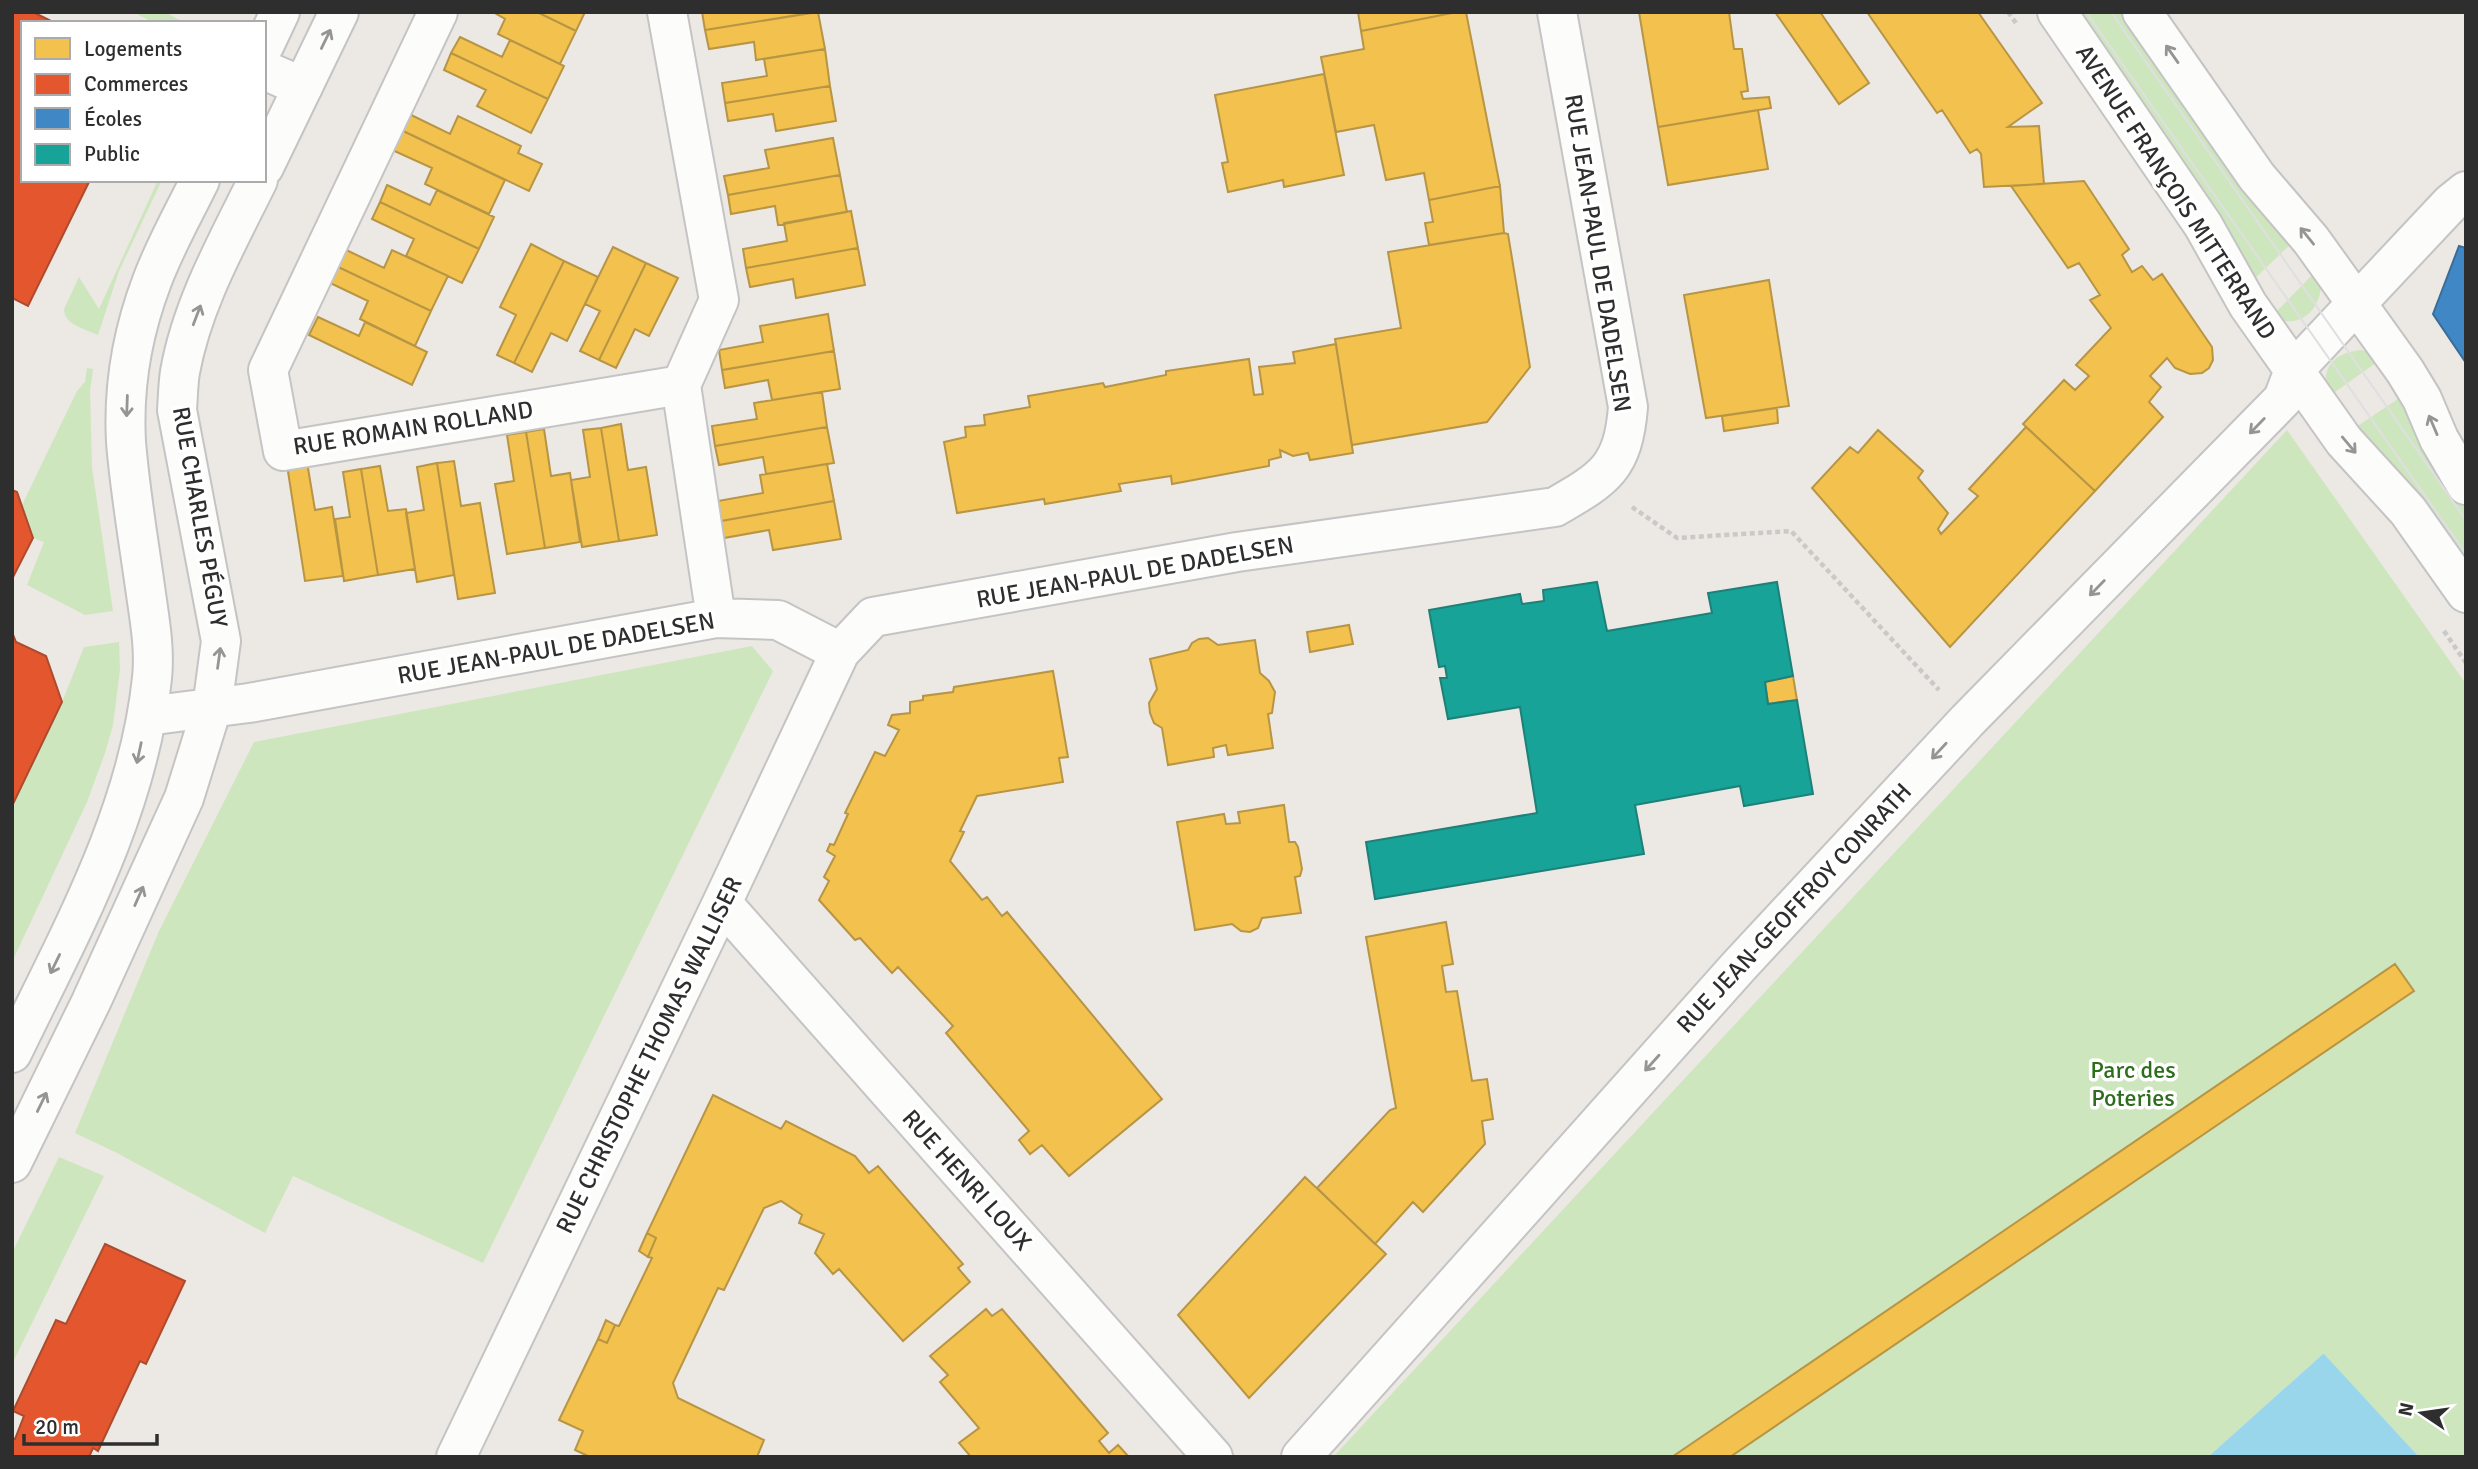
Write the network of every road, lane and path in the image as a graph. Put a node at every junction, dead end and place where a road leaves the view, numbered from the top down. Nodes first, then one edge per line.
1 (280, 12) edge
2 (339, 12) edge
3 (438, 12) edge
4 (667, 12) edge
5 (1557, 12) edge
6 (2057, 12) edge
7 (2142, 12) edge
8 (266, 42) edge
9 (266, 71) edge
10 (303, 88) junction
11 (266, 163) edge
12 (199, 182) edge
13 (257, 182) edge
14 (2466, 191) edge
15 (2357, 304) junction
16 (130, 358) junction
17 (2294, 370) junction
18 (180, 372) junction
19 (681, 385) junction
20 (1596, 483) junction
21 (2466, 485) edge
22 (2466, 593) edge
23 (716, 618) junction
24 (840, 652) junction
25 (212, 708) junction
26 (147, 716) junction
27 (1967, 721) junction
28 (722, 903) junction
29 (12, 1053) edge
30 (12, 1163) edge
31 (456, 1457) edge
32 (1213, 1457) edge
33 (1301, 1457) edge

1 - 8 street
10 -> 2 street
3 - 19 street, RUE ROMAIN ROLLAND
4 - 19 street
5 - 20 street, RUE JEAN-PAUL DE DADELSEN
6 - 17 street, AVENUE FRANÇOIS MITTERRAND
15 -> 7 street
9 - 10 street
10 - 11 street
12 - 16 street
18 -> 13 street, RUE CHARLES PÉGUY
14 - 15 street
15 - 17 street
21 -> 15 street
16 - 18 street
16 -> 26 street
17 -> 22 street, AVENUE FRANÇOIS MITTERRAND
17 -> 27 street, RUE JEAN-GEOFFROY CONRATH
25 -> 18 street, RUE CHARLES PÉGUY
19 - 23 street
20 - 24 street, RUE JEAN-PAUL DE DADELSEN
20 - 27 path
23 - 24 street, RUE JEAN-PAUL DE DADELSEN
23 - 25 street, RUE JEAN-PAUL DE DADELSEN
24 - 28 street, RUE CHRISTOPHE THOMAS WALLISER
25 - 26 street, RUE JEAN-PAUL DE DADELSEN
30 -> 25 street, RUE CHARLES PÉGUY
26 -> 29 street
27 -> 33 street, RUE JEAN-GEOFFROY CONRATH
28 - 31 street, RUE CHRISTOPHE THOMAS WALLISER
28 - 32 street, RUE HENRI LOUX

